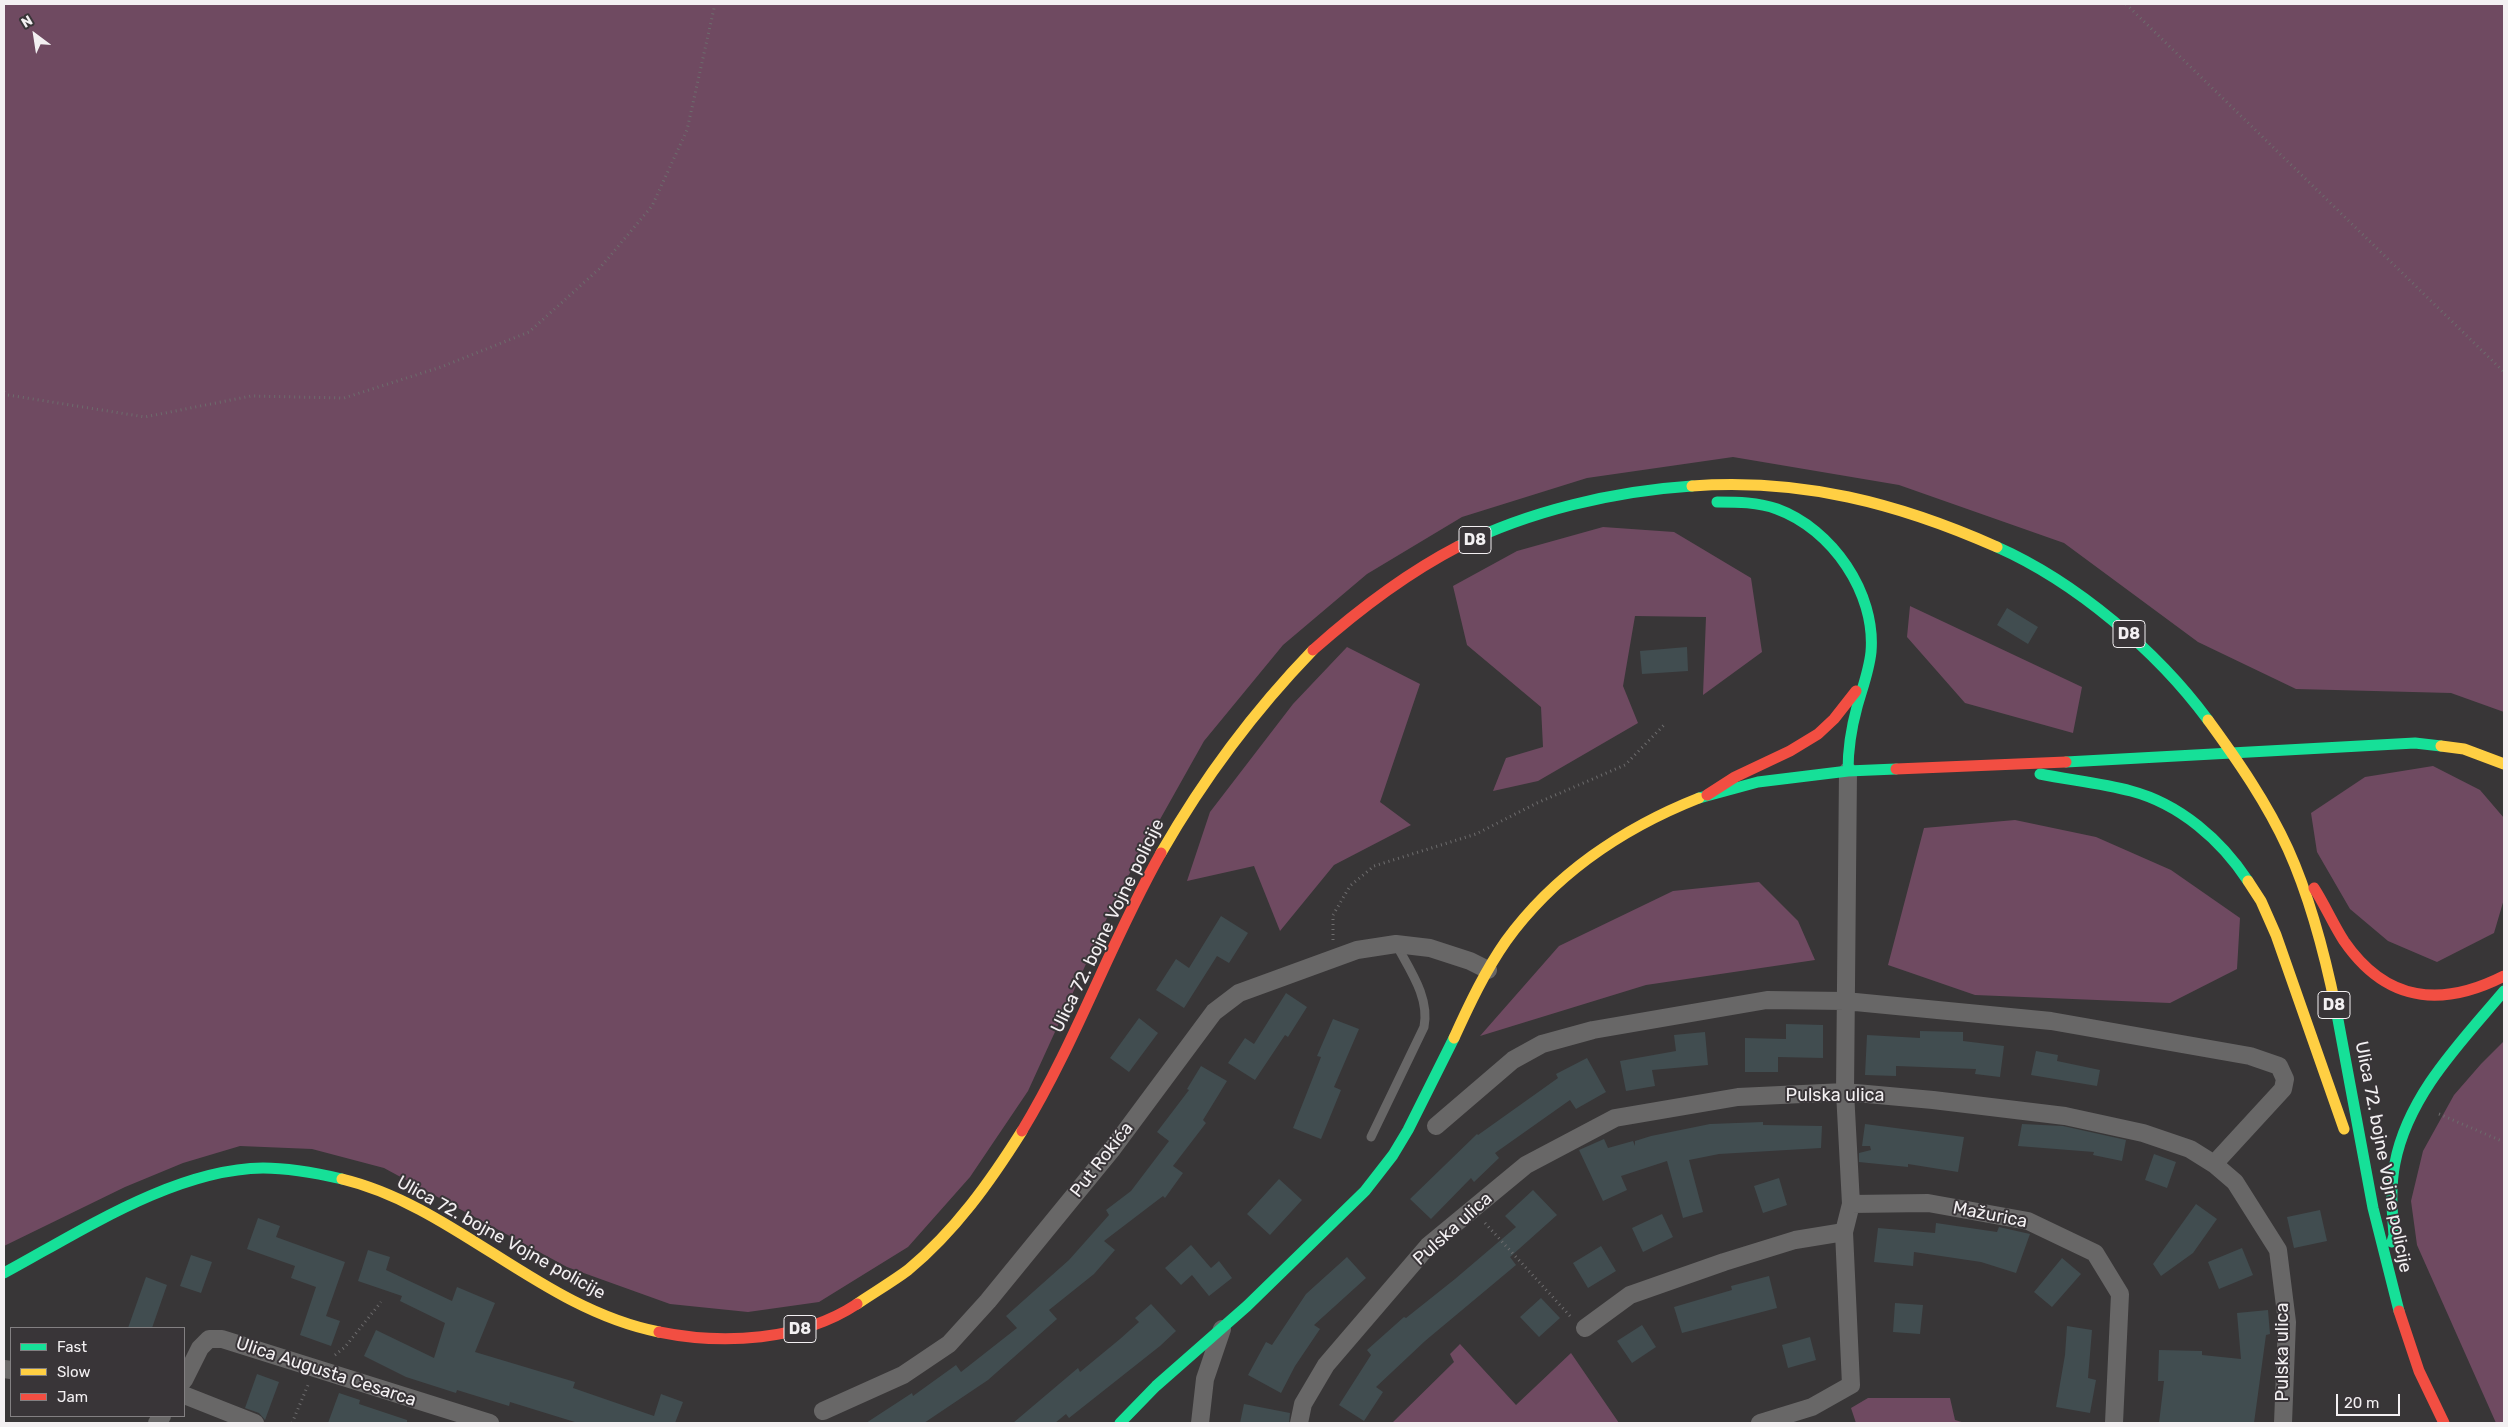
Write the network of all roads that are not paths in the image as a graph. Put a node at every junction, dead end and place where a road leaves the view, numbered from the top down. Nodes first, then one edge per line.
1 (1676, 488) junction
2 (1694, 498) dead end
3 (1708, 500) dead end
4 (1867, 676) junction
5 (2504, 764) edge
6 (1997, 766) junction
7 (1848, 771) junction
8 (1707, 795) junction
9 (2290, 853) junction
10 (1396, 944) junction
11 (1488, 970) junction
12 (2504, 976) edge
13 (2504, 992) edge
14 (1845, 1001) junction
15 (1845, 1092) junction
16 (1436, 1126) dead end
17 (1371, 1137) dead end
18 (2363, 1160) junction
19 (2214, 1164) junction
20 (1851, 1204) junction
21 (1844, 1232) junction
22 (2386, 1268) junction
23 (4, 1273) edge
24 (1222, 1328) junction
25 (1585, 1328) road end
26 (185, 1378) edge
27 (185, 1394) edge
28 (823, 1411) dead end
29 (255, 1423) edge
30 (490, 1423) edge
31 (1120, 1423) edge
32 (1200, 1423) edge
33 (1299, 1423) edge
34 (1760, 1423) edge
35 (2114, 1423) edge
36 (2283, 1423) edge
37 (2444, 1423) edge

1 - 2 main road
1 - 9 main road, Ulica 72. bojne Vojne policije / D8
1 - 23 main road, Ulica 72. bojne Vojne policije / D8
3 - 4 main road
4 - 7 main road
4 - 8 main road
5 - 6 main road
6 - 7 main road
6 - 18 main road
7 - 8 main road
7 - 14 street
8 - 11 main road
9 - 12 main road
9 - 18 main road, Ulica 72. bojne Vojne policije / D8
10 - 11 street, Put Rokića
10 - 17 lane
10 - 28 street, Put Rokića
11 - 24 main road
13 - 22 main road
14 - 15 street
14 - 16 street
14 - 19 street
15 - 19 street, Pulska ulica
15 - 20 street
15 - 33 street, Pulska ulica
18 - 22 main road, Ulica 72. bojne Vojne policije / D8
19 - 36 street, Pulska ulica
20 - 21 street
20 - 35 street, Mažurica
21 - 25 street
21 - 34 street
22 - 37 main road, Ulica 72. bojne Vojne policije / D8
24 - 31 main road
24 - 32 street
26 - 30 street, Ulica Augusta Cesarca
27 - 29 street

